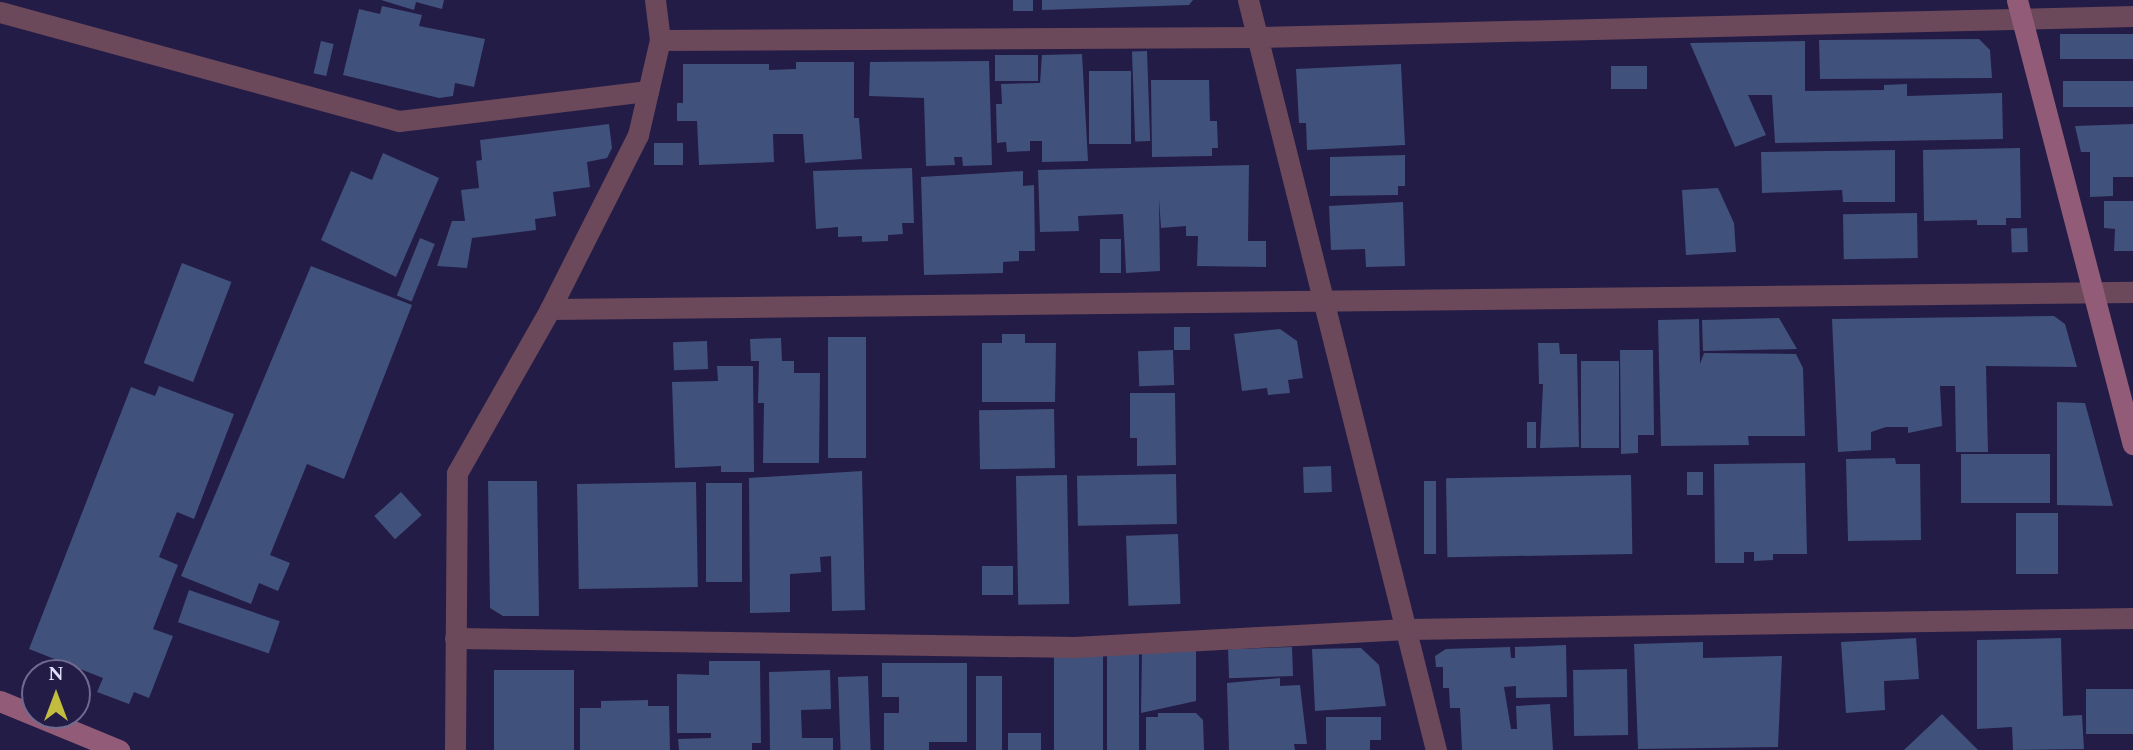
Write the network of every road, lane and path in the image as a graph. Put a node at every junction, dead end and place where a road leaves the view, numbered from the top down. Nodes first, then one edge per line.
1 (655, 0) edge
2 (1248, 0) edge
3 (2017, 0) edge
4 (0, 12) edge
5 (2133, 16) edge
6 (2023, 22) junction
7 (1258, 37) junction
8 (660, 40) junction
9 (648, 91) junction
10 (2133, 292) edge
11 (2093, 293) junction
12 (1321, 301) junction
13 (550, 309) junction
14 (2133, 444) edge
15 (2133, 618) edge
16 (1406, 629) junction
17 (455, 638) junction
18 (0, 701) edge
19 (119, 750) edge
20 (455, 750) edge
21 (1436, 750) edge

1 - 8 street
2 - 7 street
3 - 6 street
4 - 9 street
5 - 6 street
6 - 7 street
6 - 11 street
7 - 8 street
7 - 12 street
8 - 9 street
9 - 13 street
10 - 11 street
11 - 12 street
11 - 14 street
12 - 13 street
12 - 16 street
13 - 17 street
15 - 16 street
16 - 17 street
16 - 21 street
17 - 20 street
18 - 19 street

